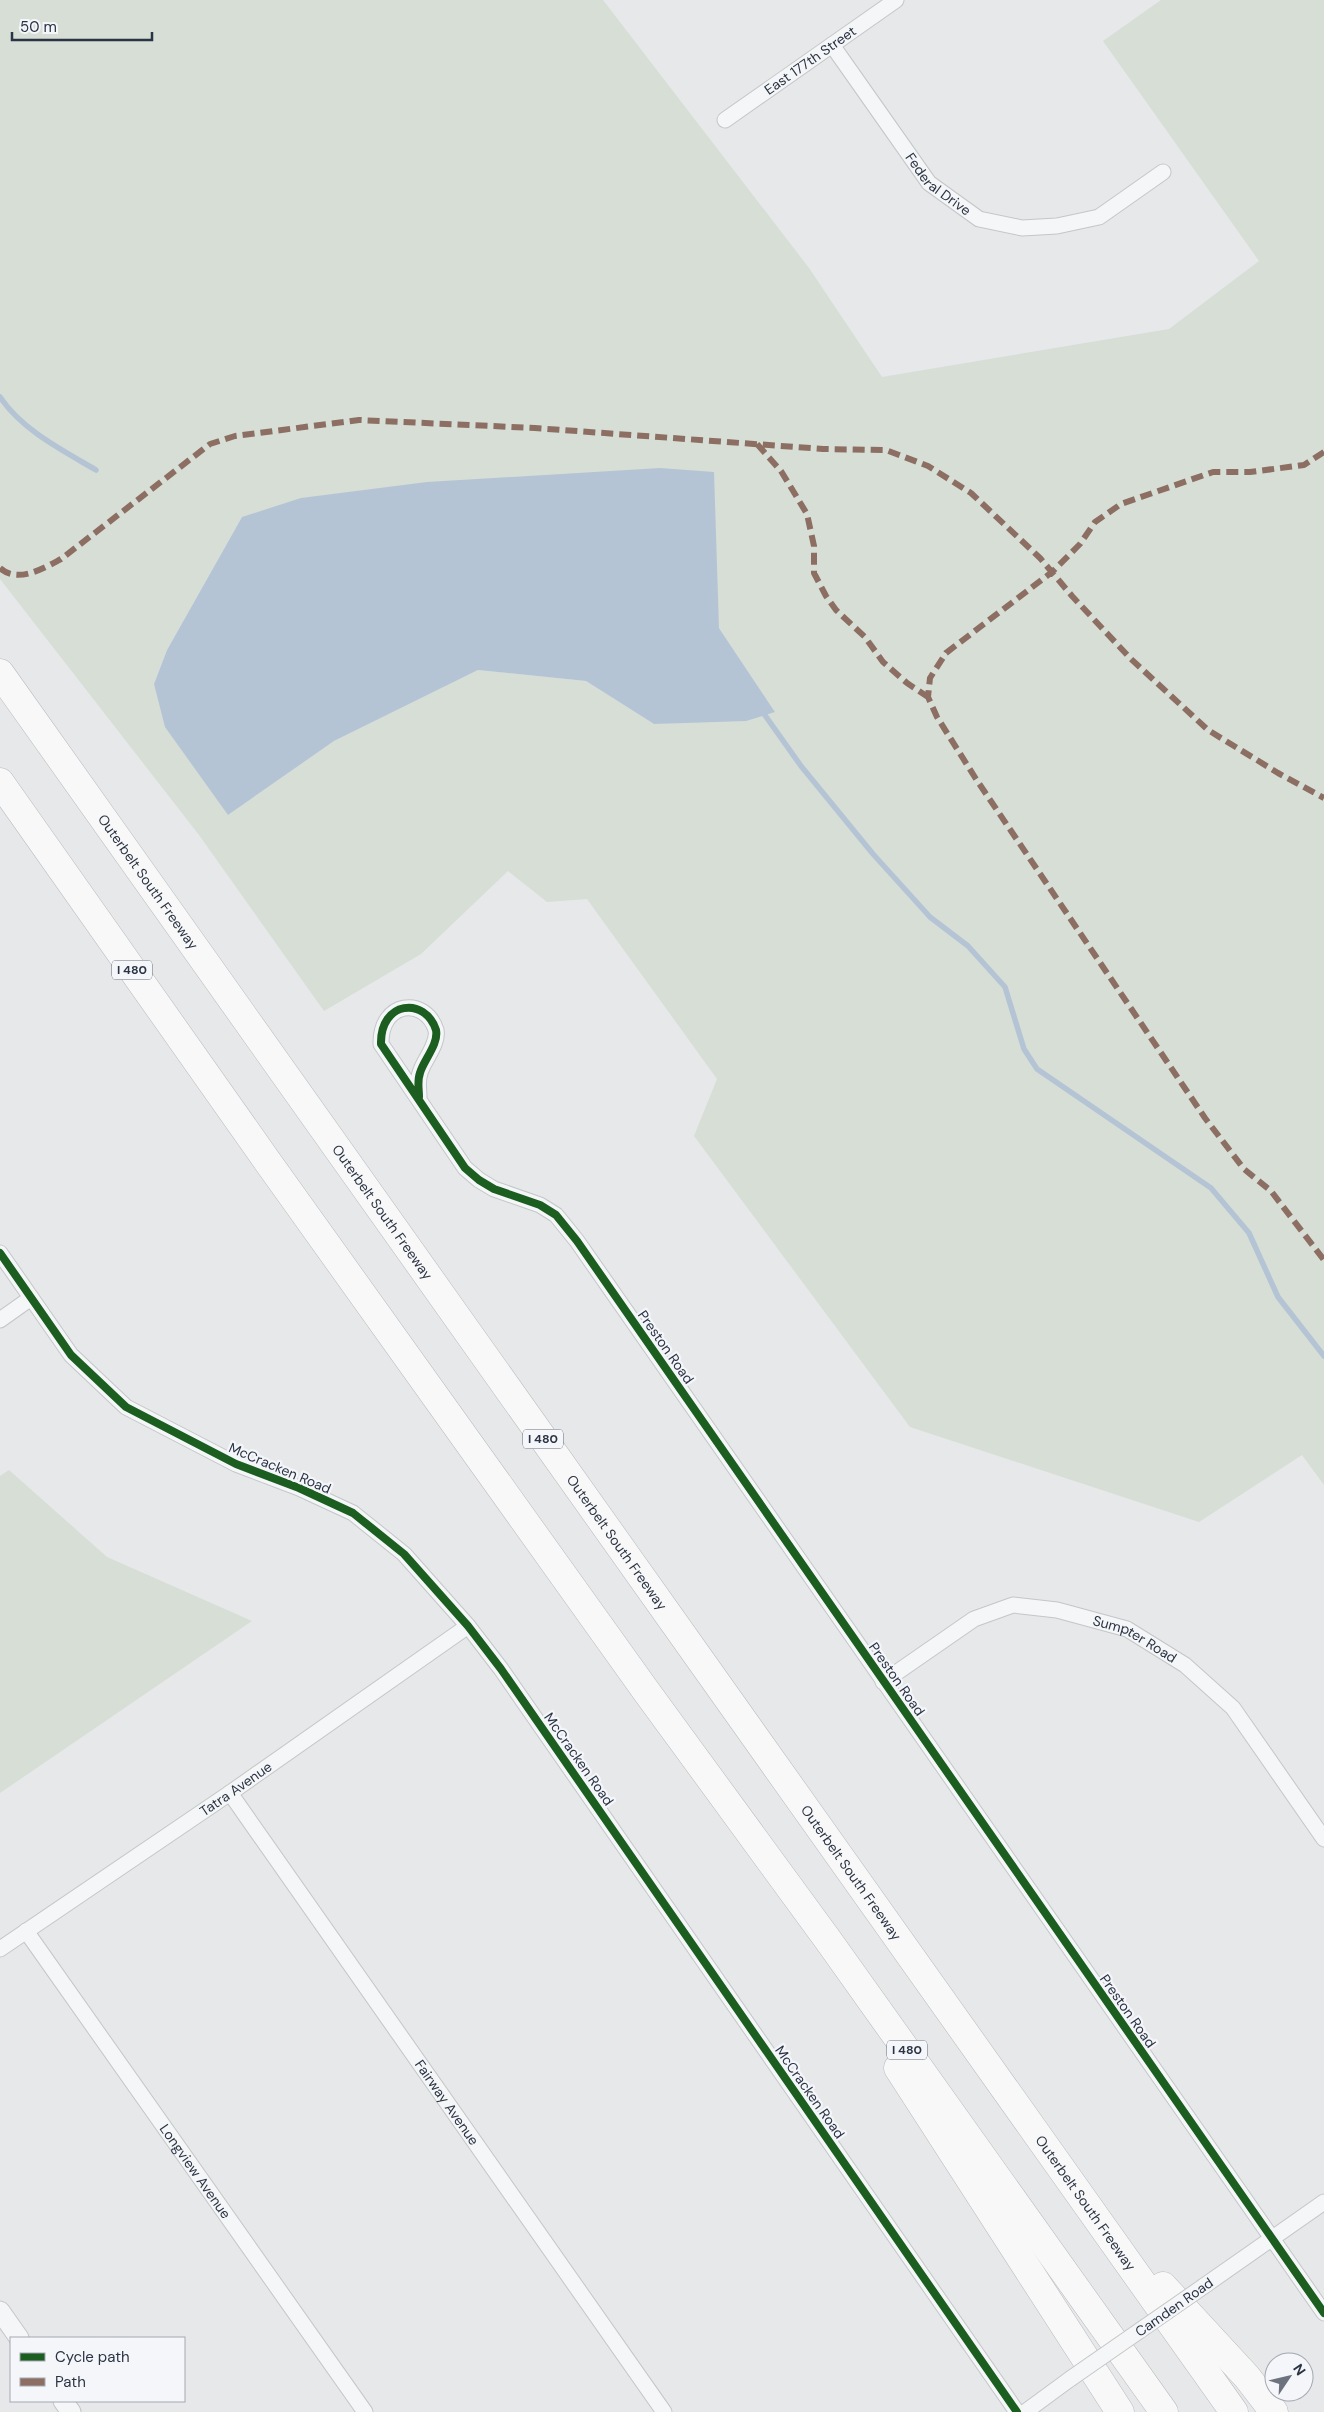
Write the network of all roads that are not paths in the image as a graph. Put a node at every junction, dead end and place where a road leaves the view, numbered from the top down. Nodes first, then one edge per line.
1 (896, 0) edge
2 (832, 45) junction
3 (725, 120) dead end
4 (1163, 172) dead end
5 (0, 673) edge
6 (0, 782) edge
7 (418, 1097) junction
8 (0, 1253) edge
9 (31, 1298) junction
10 (0, 1320) edge
11 (468, 1626) junction
12 (883, 1682) junction
13 (646, 1691) junction
14 (230, 1793) junction
15 (1324, 1839) edge
16 (26, 1931) junction
17 (0, 1949) edge
18 (1324, 2202) edge
19 (1087, 2204) junction
20 (1272, 2239) junction
21 (0, 2311) edge
22 (1324, 2313) edge
23 (18, 2337) edge
24 (365, 2412) edge
25 (664, 2412) edge
26 (1017, 2412) edge
27 (1025, 2412) edge
28 (1120, 2412) edge
29 (1164, 2412) edge
30 (1234, 2412) edge
31 (1274, 2412) edge

1 - 2 street, East 177th Street
2 - 3 street, East 177th Street
2 - 4 street, Federal Drive
5 - 19 highway, Outerbelt South Freeway / I 480
6 - 13 highway, I 480
7 - 7 street, Preston Road
7 - 12 street, Preston Road
8 - 9 street, McCracken Road
9 - 10 street
9 - 11 street, McCracken Road
11 - 14 street, Tatra Avenue
11 - 26 street, McCracken Road
12 - 15 street, Sumpter Road
12 - 20 street, Preston Road
13 - 28 highway
13 - 29 highway, I 480
14 - 16 street, Tatra Avenue
14 - 25 street, Fairway Avenue
16 - 17 street, Tatra Avenue
16 - 24 street, Longview Avenue
18 - 20 street, Camden Road
19 - 30 highway, Outerbelt South Freeway / I 480
19 - 31 highway
20 - 22 street, Preston Road
20 - 27 street, Camden Road, bridge
21 - 23 street

